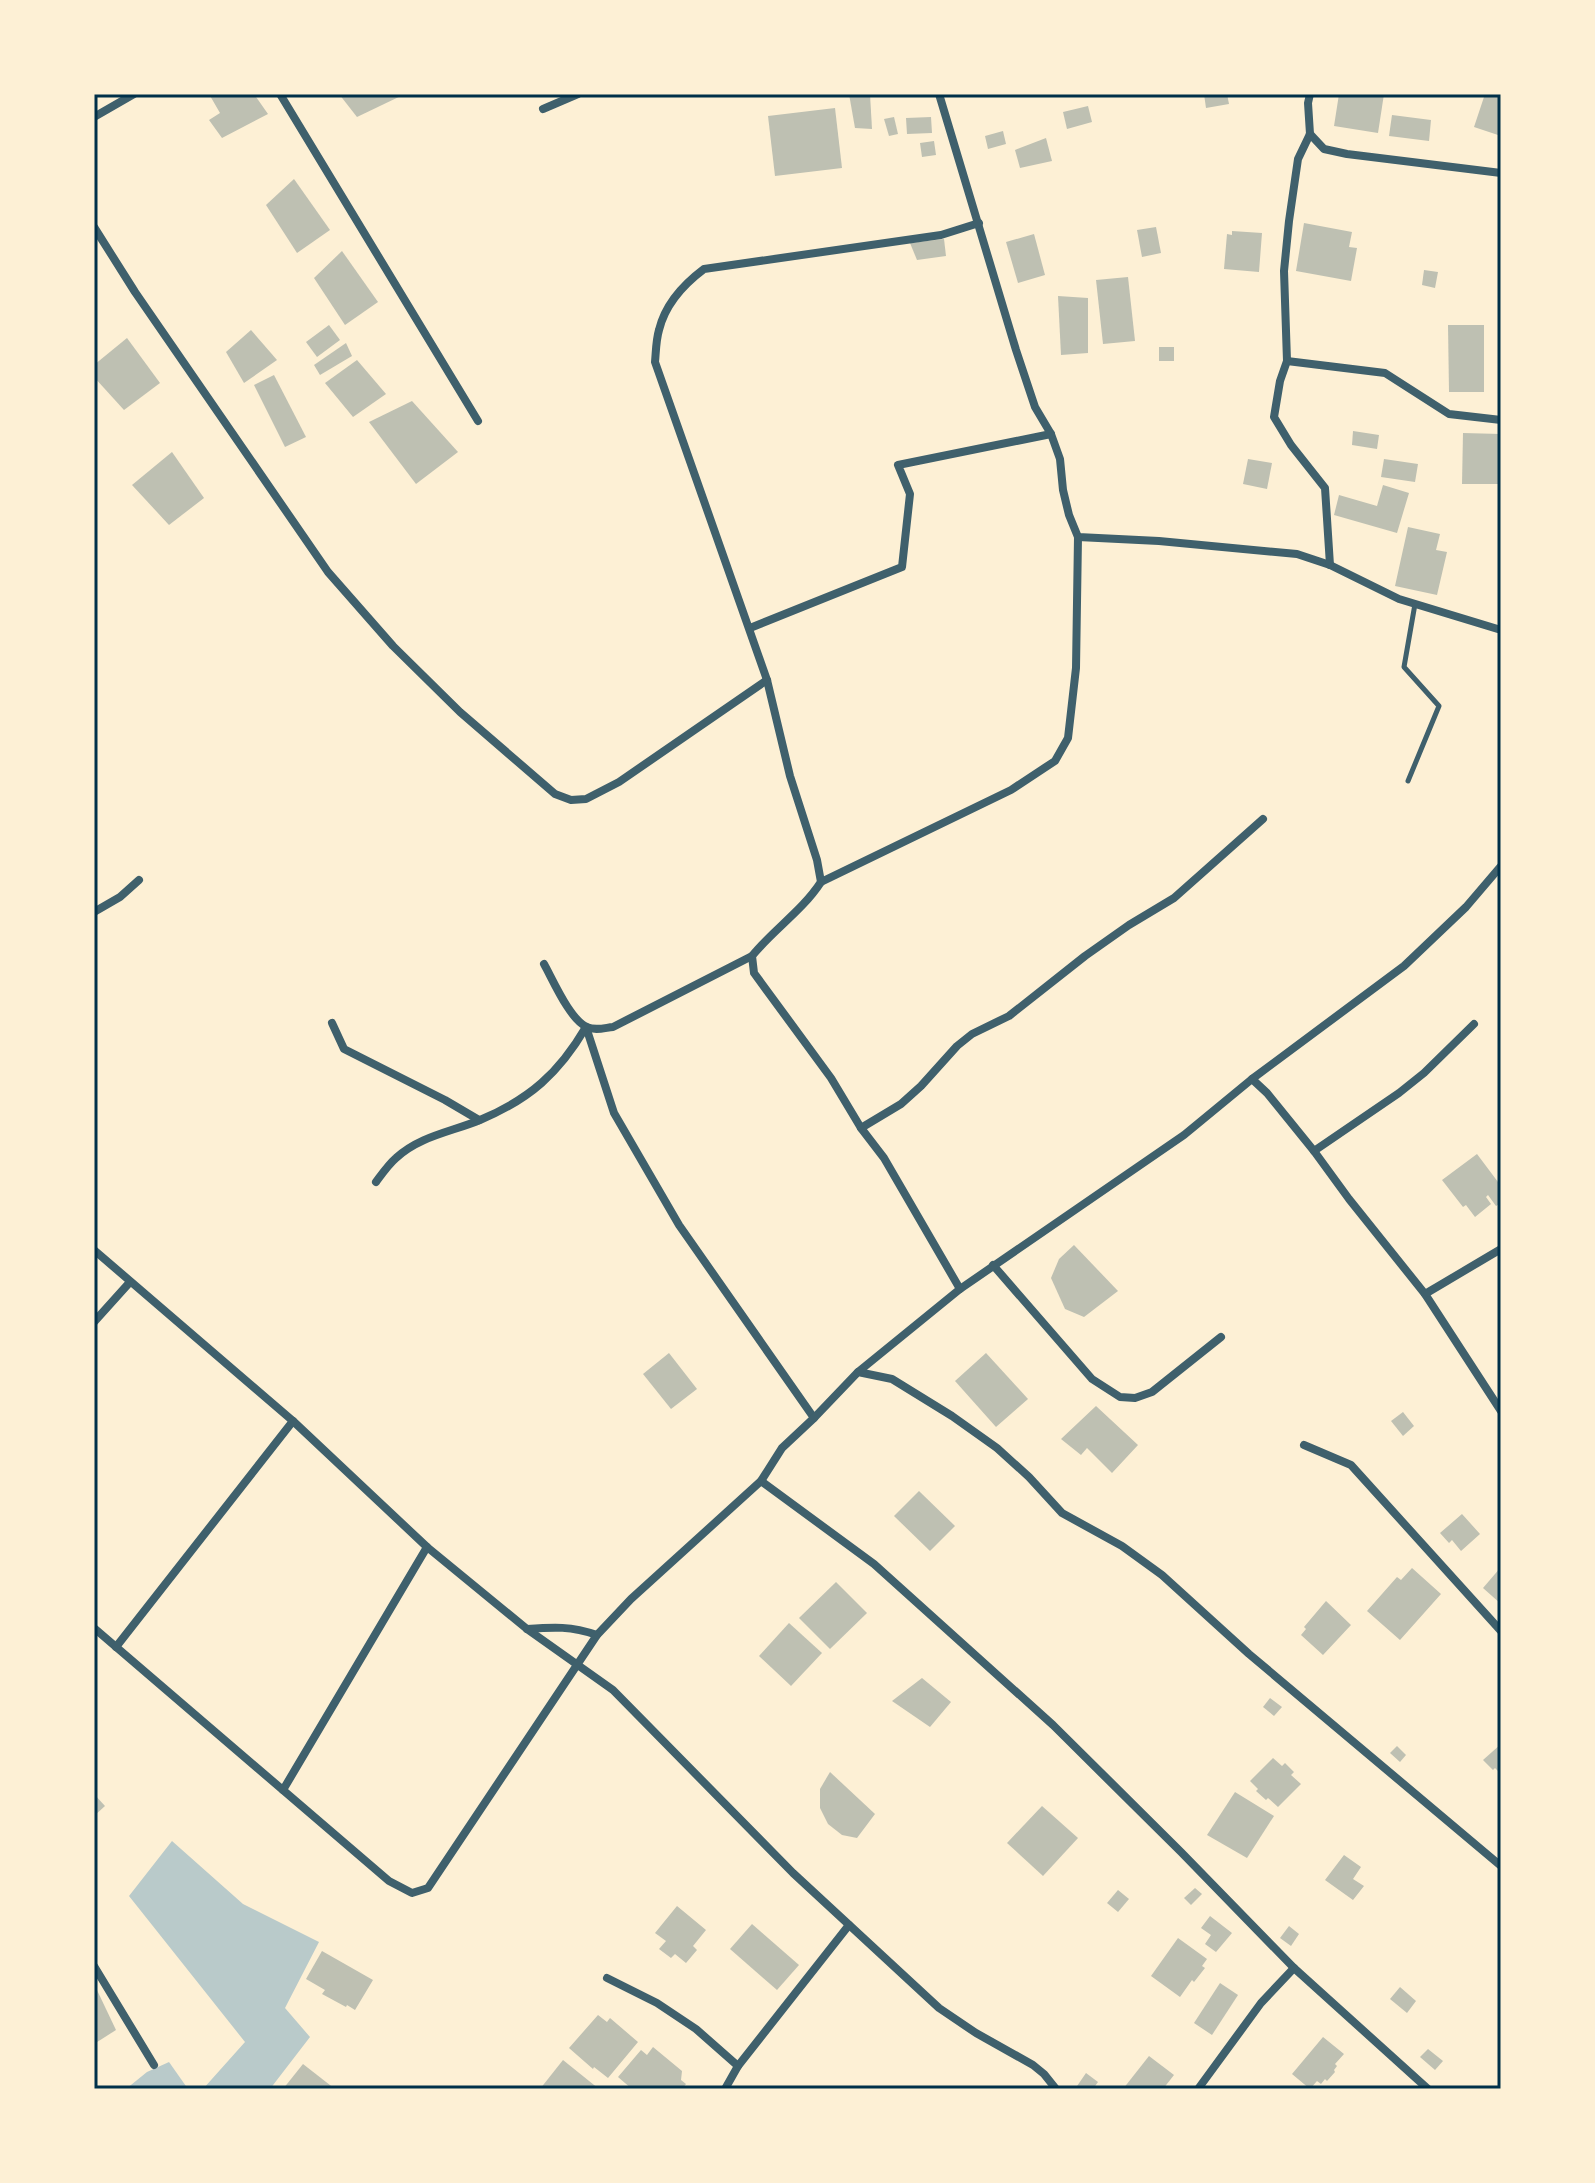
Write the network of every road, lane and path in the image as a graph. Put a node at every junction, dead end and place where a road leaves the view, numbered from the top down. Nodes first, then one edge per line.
1 (134, 94) edge
2 (280, 94) edge
3 (578, 94) edge
4 (939, 94) edge
5 (1310, 94) edge
6 (543, 109) dead end
7 (94, 117) edge
8 (1310, 134) junction
9 (1501, 173) edge
10 (979, 223) junction
11 (94, 227) edge
12 (1287, 361) junction
13 (1501, 420) edge
14 (478, 421) dead end
15 (1051, 434) junction
16 (1078, 537) junction
17 (1330, 565) junction
18 (1415, 604) junction
19 (750, 628) junction
20 (1501, 630) edge
21 (767, 680) junction
22 (1408, 781) dead end
23 (1263, 819) dead end
24 (1501, 866) edge
25 (139, 880) dead end
26 (821, 882) junction
27 (95, 911) edge
28 (752, 956) junction
29 (544, 964) dead end
30 (332, 1023) dead end
31 (1474, 1024) dead end
32 (586, 1027) junction
33 (1252, 1079) junction
34 (479, 1120) junction
35 (861, 1128) junction
36 (1314, 1151) junction
37 (376, 1182) dead end
38 (1501, 1249) edge
39 (94, 1250) edge
40 (993, 1265) junction
41 (130, 1282) junction
42 (960, 1289) junction
43 (1425, 1294) junction
44 (94, 1322) edge
45 (1221, 1337) dead end
46 (858, 1372) junction
47 (1501, 1392) edge
48 (1492, 1399) junction
49 (1501, 1411) edge
50 (814, 1418) junction
51 (293, 1421) junction
52 (1304, 1445) dead end
53 (761, 1481) junction
54 (427, 1547) junction
55 (94, 1628) edge
56 (527, 1629) junction
57 (1501, 1631) edge
58 (597, 1635) junction
59 (116, 1647) junction
60 (578, 1665) junction
61 (283, 1790) junction
62 (1501, 1866) edge
63 (849, 1925) junction
64 (94, 1966) edge
65 (1294, 1968) junction
66 (607, 1978) dead end
67 (154, 2065) dead end
68 (738, 2066) junction
69 (725, 2089) edge
70 (1056, 2089) edge
71 (1198, 2089) edge
72 (1428, 2089) edge

1 - 7 street
2 - 14 street
3 - 6 street
4 - 10 street
5 - 8 street
8 - 9 street
8 - 12 street
10 - 15 street
10 - 19 street
11 - 21 street
12 - 13 street
12 - 17 street
15 - 16 street
15 - 19 street
16 - 17 street
16 - 26 street
17 - 18 street
18 - 20 street
18 - 22 lane
19 - 21 street
21 - 26 street
23 - 35 street
24 - 33 street
25 - 27 street
26 - 28 street
28 - 32 street
28 - 35 street
29 - 32 street
30 - 34 street
31 - 36 street
32 - 34 street
32 - 50 street
33 - 36 street
33 - 40 street
34 - 37 street
35 - 42 street
36 - 43 street
38 - 43 street
39 - 41 street
40 - 42 street
40 - 45 street
41 - 44 street
41 - 51 street
42 - 46 street
43 - 48 street
46 - 50 street
46 - 62 street
47 - 48 lane
48 - 49 street
50 - 53 street
51 - 54 street
51 - 59 street
52 - 57 street
53 - 58 street
53 - 65 street
54 - 56 street
54 - 61 street
55 - 59 street
56 - 58 street
56 - 60 street
58 - 60 street
59 - 61 street
60 - 61 street
60 - 63 street
63 - 68 street
63 - 70 street
64 - 67 street
65 - 71 street
65 - 72 street
66 - 68 street
68 - 69 street

